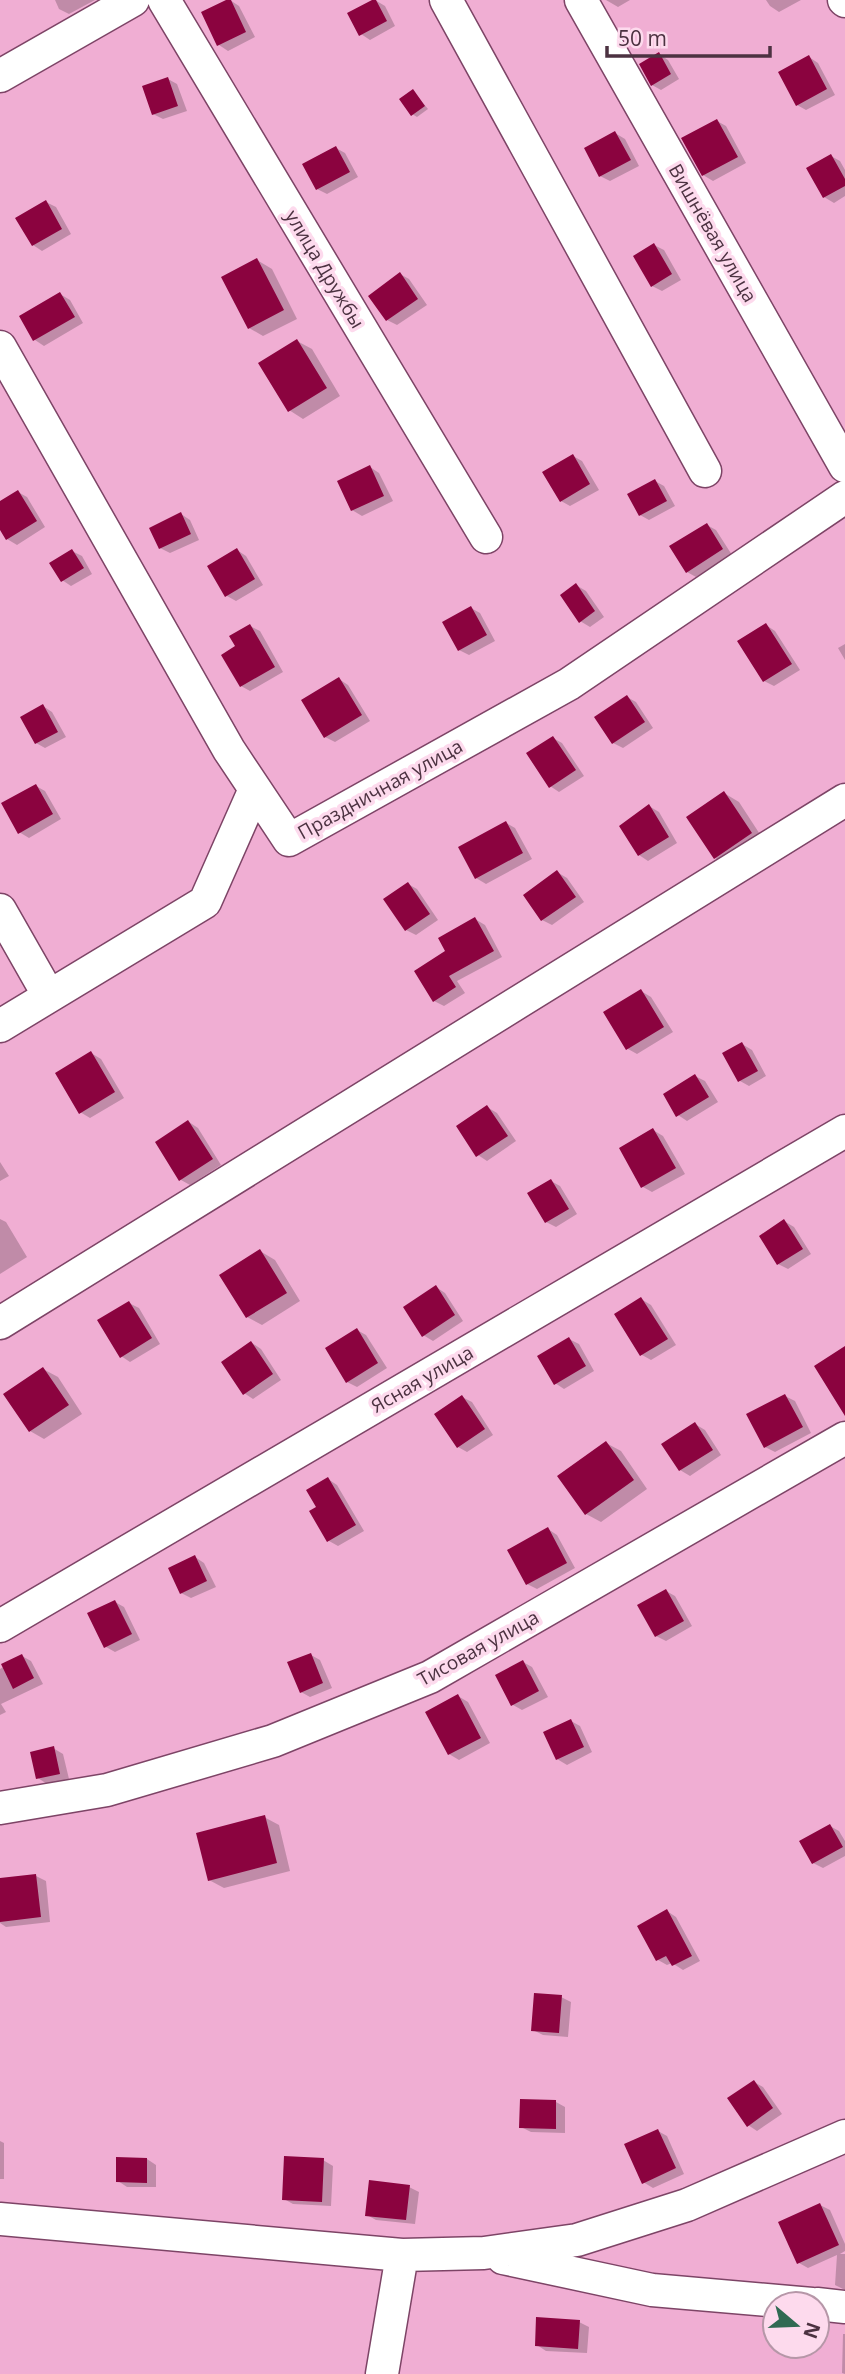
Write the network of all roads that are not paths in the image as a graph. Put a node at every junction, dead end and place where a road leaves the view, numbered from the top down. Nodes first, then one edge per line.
1 (134, 0) edge
2 (164, 0) edge
3 (446, 0) edge
4 (581, 0) edge
5 (0, 76) edge
6 (0, 347) edge
7 (845, 466) edge
8 (705, 471) dead end
9 (845, 497) edge
10 (486, 537) dead end
11 (254, 789) junction
12 (845, 800) edge
13 (0, 910) edge
14 (49, 996) junction
15 (0, 1026) edge
16 (845, 1131) edge
17 (0, 1323) edge
18 (845, 1438) edge
19 (0, 1626) edge
20 (0, 1808) edge
21 (845, 2136) edge
22 (0, 2219) edge
23 (484, 2253) junction
24 (402, 2255) junction
25 (761, 2299) edge
26 (382, 2374) edge

1 - 5 street
2 - 10 street, улица Дружбы
3 - 8 street
4 - 7 street, Вишнёвая улица
6 - 11 street, Праздничная улица
9 - 11 street, Праздничная улица
11 - 14 street
12 - 17 street
13 - 14 street
14 - 15 street
16 - 19 street, Ясная улица
18 - 20 street, Тисовая улица
21 - 23 street
22 - 24 street
23 - 24 street
23 - 25 street
24 - 26 street

